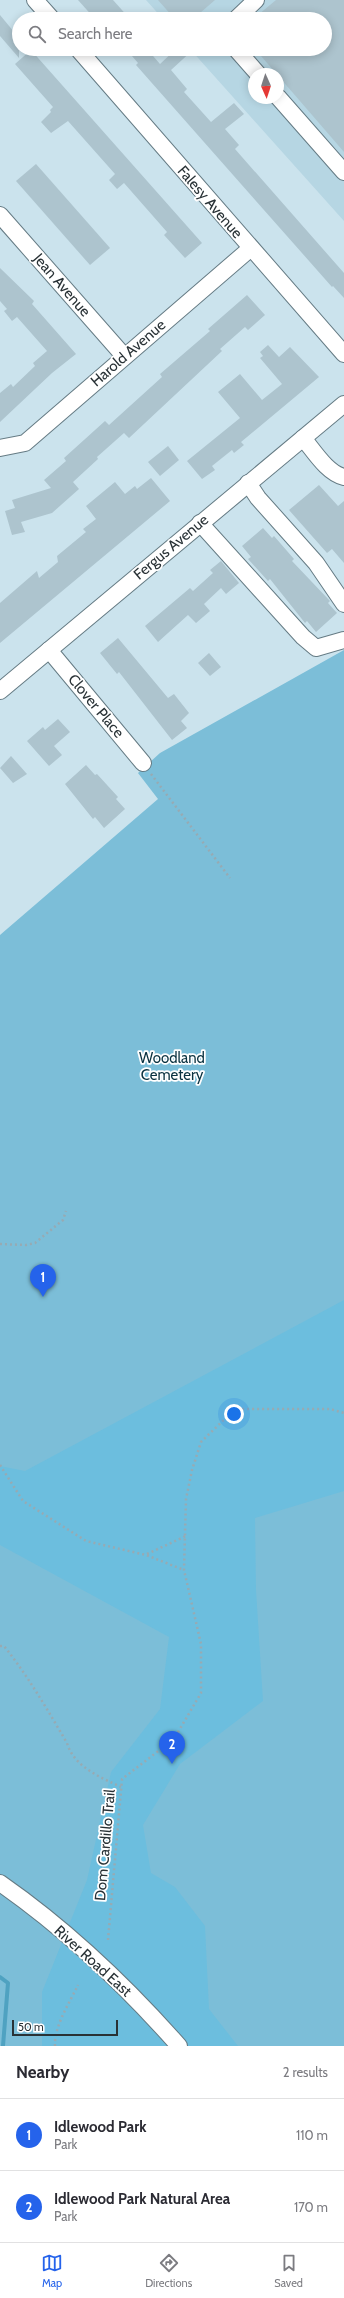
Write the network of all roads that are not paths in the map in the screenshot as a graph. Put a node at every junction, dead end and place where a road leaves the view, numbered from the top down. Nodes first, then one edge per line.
1 (35, 0) edge
2 (256, 0) edge
3 (46, 12) edge
4 (243, 12) edge
5 (84, 56) edge
6 (242, 56) edge
7 (253, 68) edge
8 (284, 103) edge
9 (344, 172) edge
10 (0, 215) edge
11 (250, 248) junction
12 (344, 354) edge
13 (124, 356) junction
14 (342, 409) edge
15 (303, 438) junction
16 (0, 448) edge
17 (344, 477) edge
18 (248, 483) junction
19 (200, 523) junction
20 (344, 604) edge
21 (344, 640) edge
22 (49, 650) junction
23 (0, 691) edge
24 (143, 763) road end
25 (0, 1883) edge
26 (179, 2046) edge

1 - 3 street
2 - 4 street
5 - 11 street, Falesy Avenue
6 - 7 street
8 - 9 street
10 - 13 street, Jean Avenue
11 - 12 street, Falesy Avenue
11 - 13 street, Harold Avenue
13 - 16 street, Harold Avenue
14 - 15 street, Fergus Avenue
15 - 17 street
15 - 18 street, Fergus Avenue
18 - 19 street, Fergus Avenue
18 - 20 street
19 - 21 street
19 - 22 street, Fergus Avenue
22 - 23 street, Fergus Avenue
22 - 24 street, Clover Place
25 - 26 street, River Road East

